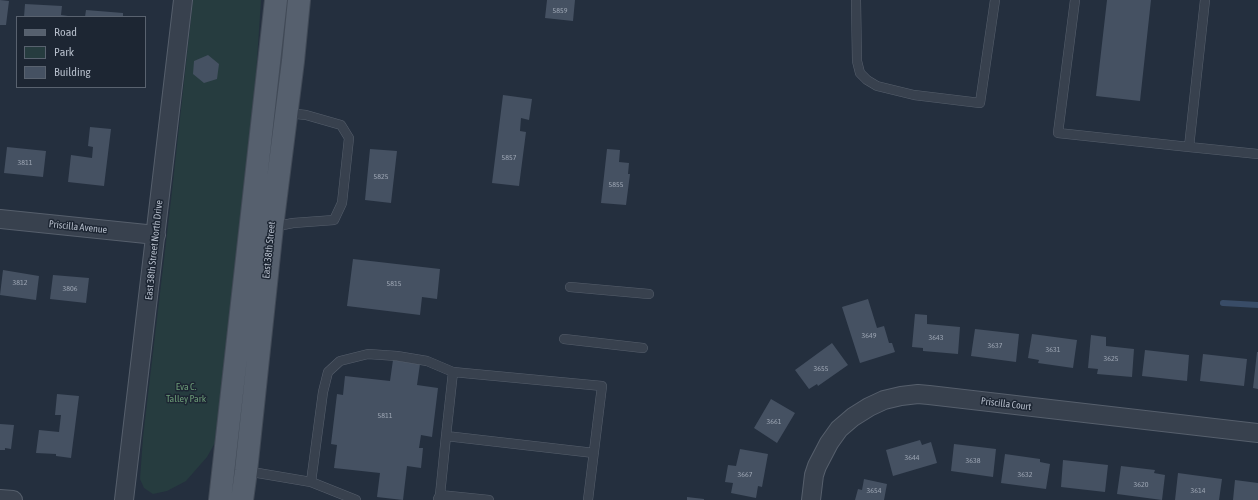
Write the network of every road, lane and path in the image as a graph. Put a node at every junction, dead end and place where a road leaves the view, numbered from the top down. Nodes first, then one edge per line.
1 (183, 0) edge
2 (276, 0) edge
3 (299, 0) edge
4 (856, 0) edge
5 (995, 0) edge
6 (1075, 0) edge
7 (1205, 0) edge
8 (286, 112) junction
9 (1189, 147) junction
10 (1258, 154) edge
11 (0, 219) edge
12 (272, 227) junction
13 (156, 235) junction
14 (570, 287) dead end
15 (648, 294) dead end
16 (564, 339) dead end
17 (643, 348) dead end
18 (453, 372) junction
19 (1258, 433) edge
20 (446, 436) junction
21 (594, 453) junction
22 (246, 471) junction
23 (311, 482) junction
24 (439, 497) edge
25 (0, 498) edge
26 (13, 500) edge
27 (124, 500) edge
28 (220, 500) edge
29 (242, 500) edge
30 (356, 500) edge
31 (489, 500) edge
32 (588, 500) edge
33 (811, 500) edge

1 - 13 street, East 38th Street North Drive
2 - 28 main road, East 38th Street
3 - 8 main road, East 38th Street
4 - 5 lane
6 - 9 lane
7 - 9 lane
8 - 12 main road, East 38th Street
8 - 12 lane
9 - 10 lane
11 - 13 street, Priscilla Avenue
12 - 22 main road, East 38th Street
13 - 27 street, East 38th Street North Drive
14 - 15 lane
16 - 17 lane
18 - 20 lane
18 - 21 lane
18 - 23 lane
19 - 33 street, Priscilla Court
20 - 21 lane
20 - 24 lane
21 - 32 lane
22 - 23 lane
22 - 29 main road, East 38th Street
23 - 30 lane
24 - 31 lane
25 - 26 street

